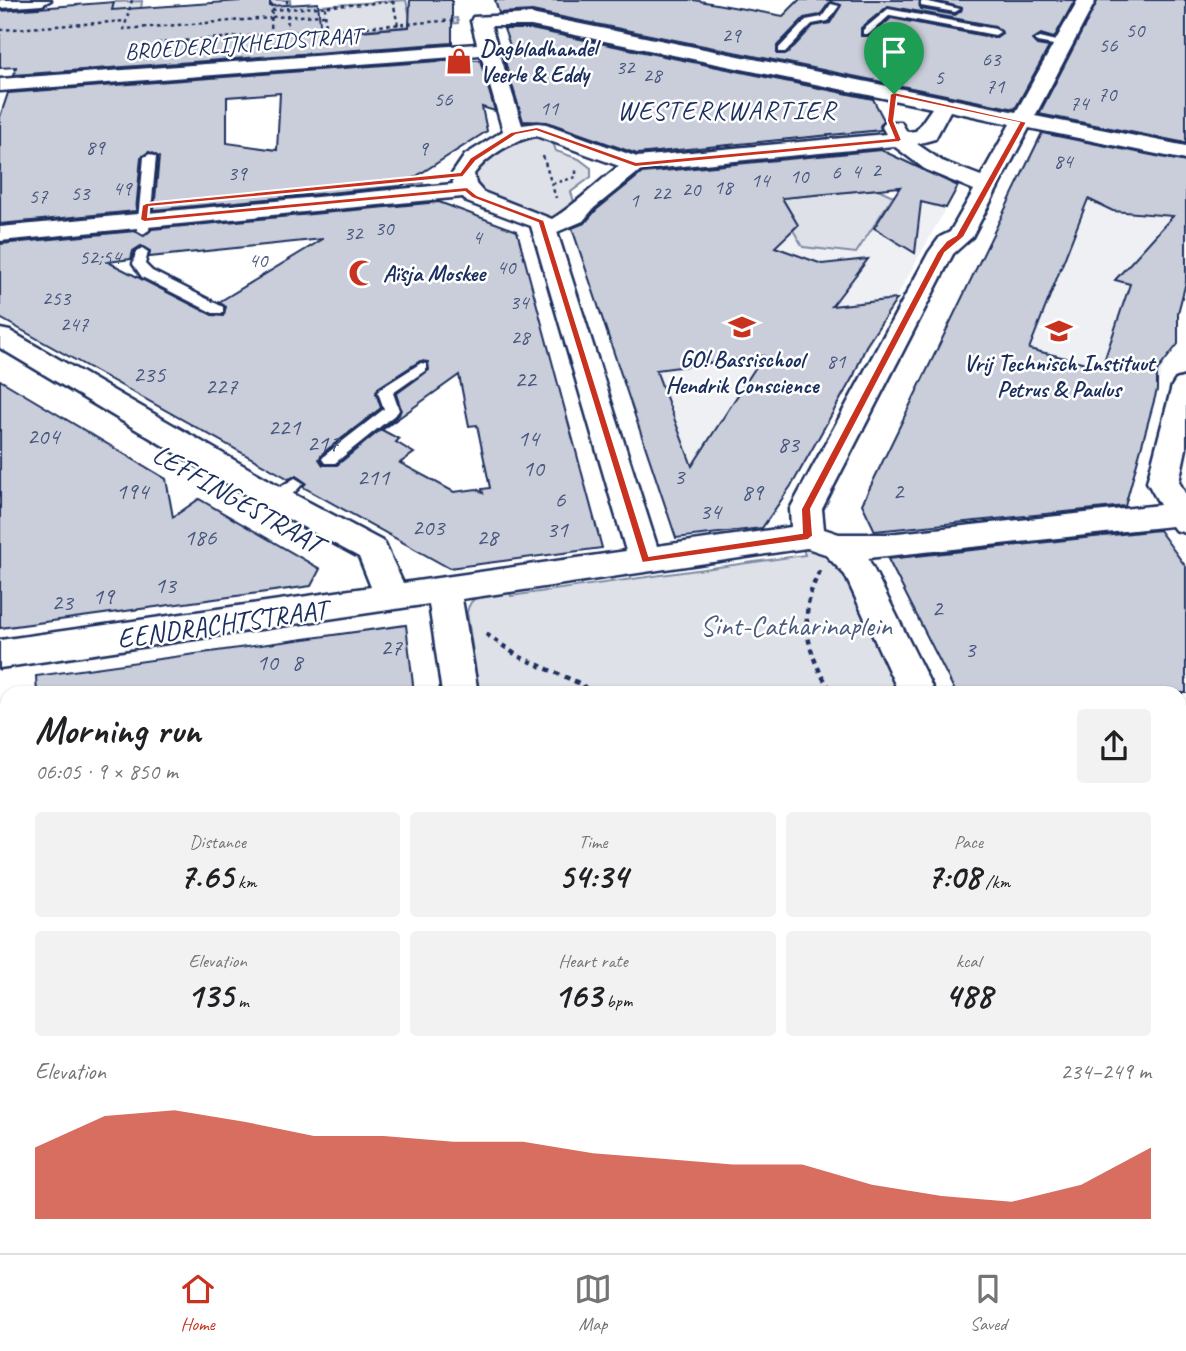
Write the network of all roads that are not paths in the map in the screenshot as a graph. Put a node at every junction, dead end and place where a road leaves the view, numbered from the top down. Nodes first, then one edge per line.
1 (42, 0) edge
2 (1087, 0) edge
3 (0, 3) edge
4 (924, 4) dead end
5 (834, 6) dead end
6 (936, 6) junction
7 (955, 9) dead end
8 (478, 13) edge
9 (925, 19) junction
10 (866, 32) dead end
11 (995, 32) dead end
12 (1040, 40) dead end
13 (1064, 44) junction
14 (489, 49) junction
15 (782, 50) dead end
16 (0, 85) edge
17 (894, 94) junction
18 (943, 106) junction
19 (1023, 122) junction
20 (525, 131) junction
21 (899, 140) junction
22 (1186, 153) edge
23 (150, 157) dead end
24 (635, 164) junction
25 (465, 182) junction
26 (988, 187) junction
27 (0, 219) edge
28 (144, 219) junction
29 (563, 219) junction
30 (0, 234) edge
31 (142, 252) dead end
32 (218, 310) dead end
33 (0, 337) edge
34 (0, 358) edge
35 (421, 367) dead end
36 (1186, 386) edge
37 (108, 411) junction
38 (330, 459) dead end
39 (1184, 515) edge
40 (822, 541) junction
41 (645, 560) junction
42 (387, 585) junction
43 (444, 591) junction
44 (0, 654) edge
45 (459, 686) edge
46 (914, 686) edge

1 - 3 street
2 - 13 street
4 - 6 lane
5 - 15 lane
6 - 7 lane
6 - 9 lane
8 - 14 street
8 - 17 street
9 - 10 lane
9 - 11 lane
12 - 13 lane
13 - 19 street
14 - 16 street, BROEDERLIJKHEIDSTRAAT
14 - 20 street
17 - 18 street
17 - 21 street
18 - 19 street
18 - 21 street
19 - 22 street
19 - 26 street
20 - 24 street
20 - 25 street
21 - 24 street
21 - 26 street
23 - 28 lane
24 - 29 street
25 - 28 street
25 - 29 street
26 - 40 street
27 - 28 street
28 - 30 street
29 - 41 street
31 - 32 lane
33 - 37 street, LEFFINGESTRAAT
34 - 37 street, LEFFINGESTRAAT
35 - 38 lane
36 - 39 street
37 - 42 street, LEFFINGESTRAAT
37 - 42 street, LEFFINGESTRAAT
39 - 40 street
40 - 41 street
40 - 46 street
41 - 43 street
42 - 43 street, EENDRACHTSTRAAT
42 - 44 street, EENDRACHTSTRAAT
43 - 45 street

